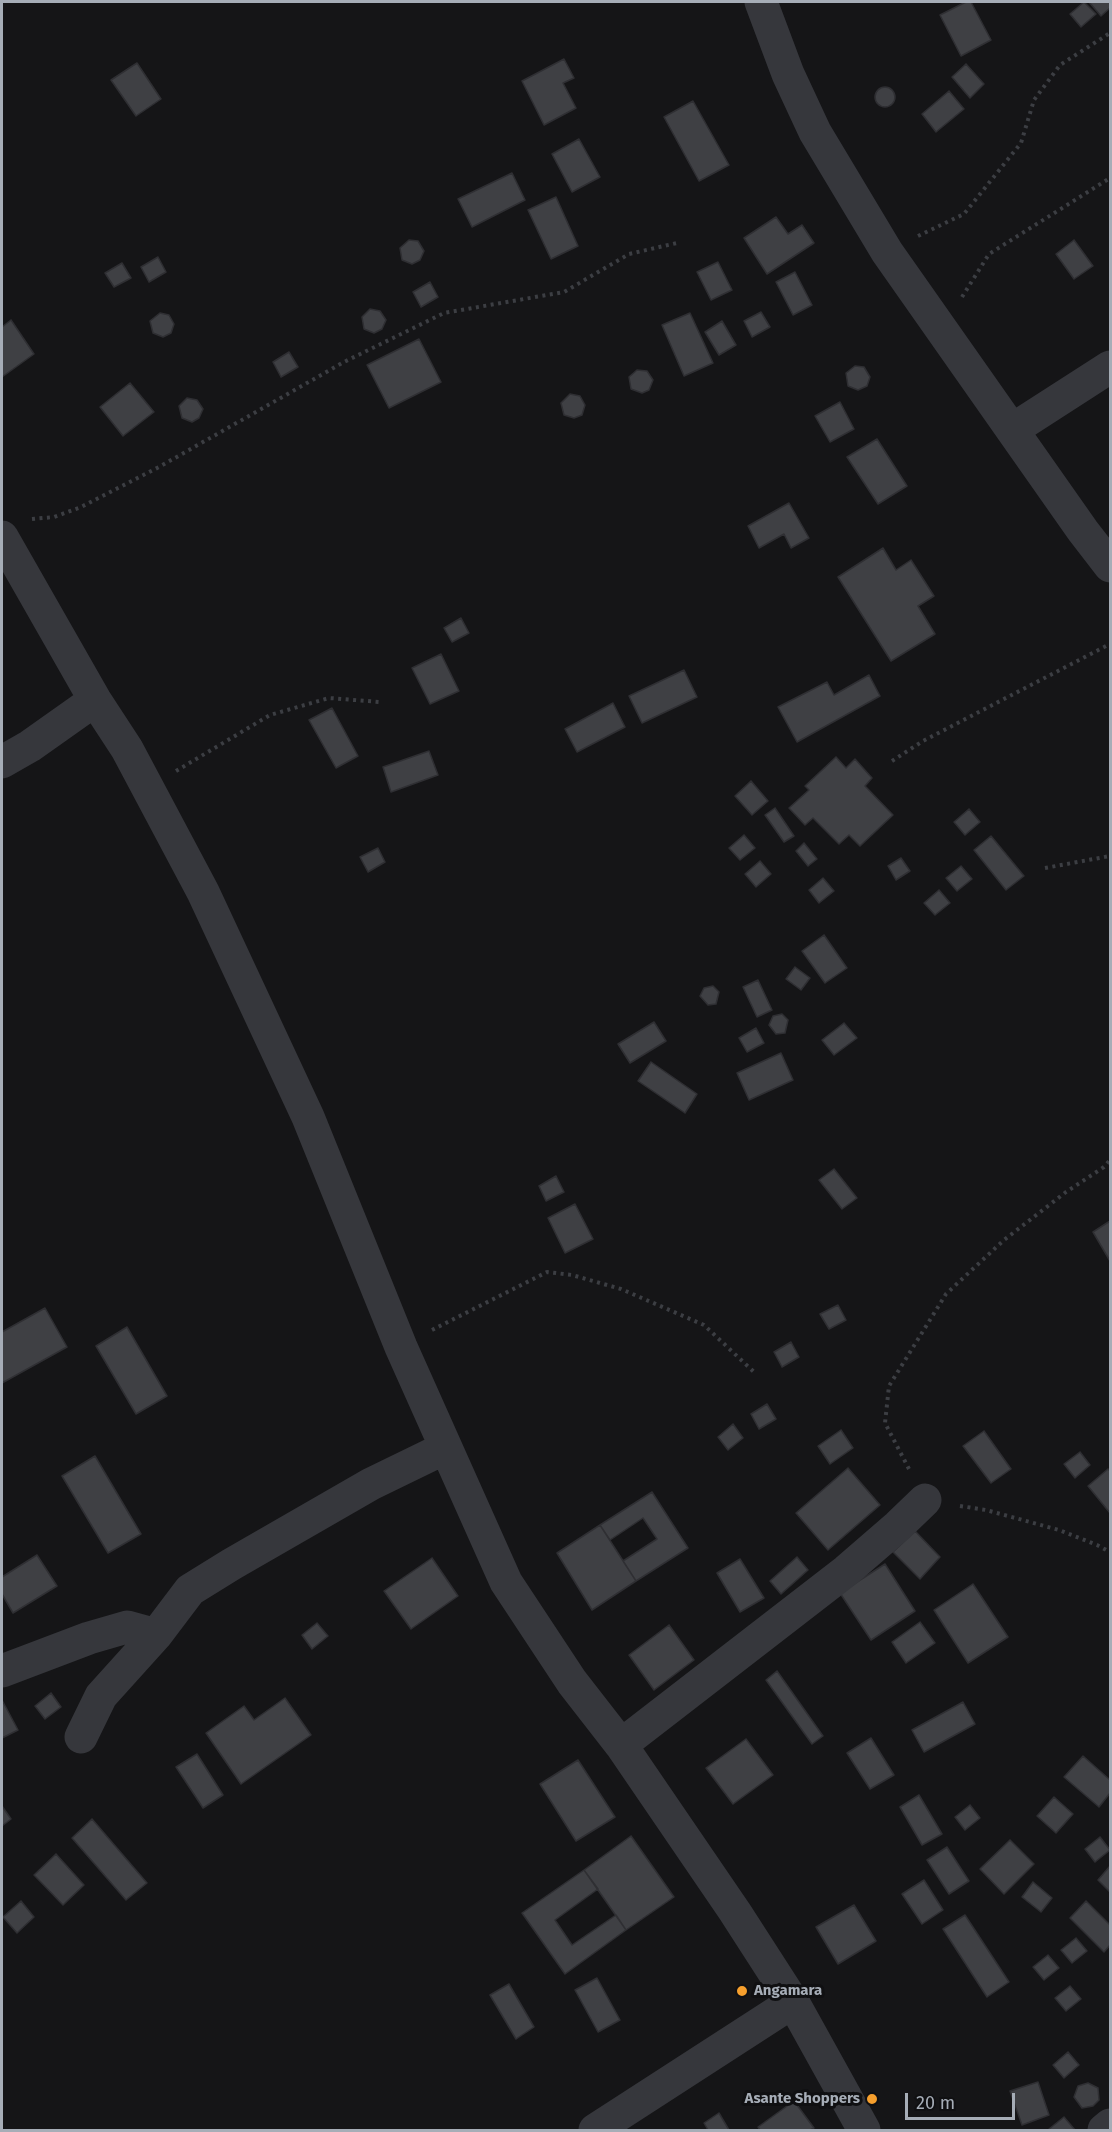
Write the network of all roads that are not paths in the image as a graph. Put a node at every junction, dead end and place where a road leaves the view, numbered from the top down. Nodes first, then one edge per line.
1 (761, 2) edge
2 (1110, 367) edge
3 (1012, 430) junction
4 (12, 528) edge
5 (1110, 566) edge
6 (95, 700) junction
7 (2, 762) edge
8 (445, 1448) junction
9 (925, 1500) road end
10 (156, 1635) junction
11 (2, 1671) edge
12 (81, 1737) dead end
13 (621, 1745) junction
14 (793, 2002) junction
15 (1110, 2125) edge
16 (595, 2130) edge
17 (864, 2130) edge
18 (1104, 2130) edge

1 - 3 street
2 - 3 street
3 - 5 street
4 - 6 street
6 - 7 street
6 - 8 street
8 - 10 street
8 - 13 street
9 - 13 street
10 - 11 street
10 - 12 street
13 - 14 street
14 - 16 street
14 - 17 street
15 - 18 street

